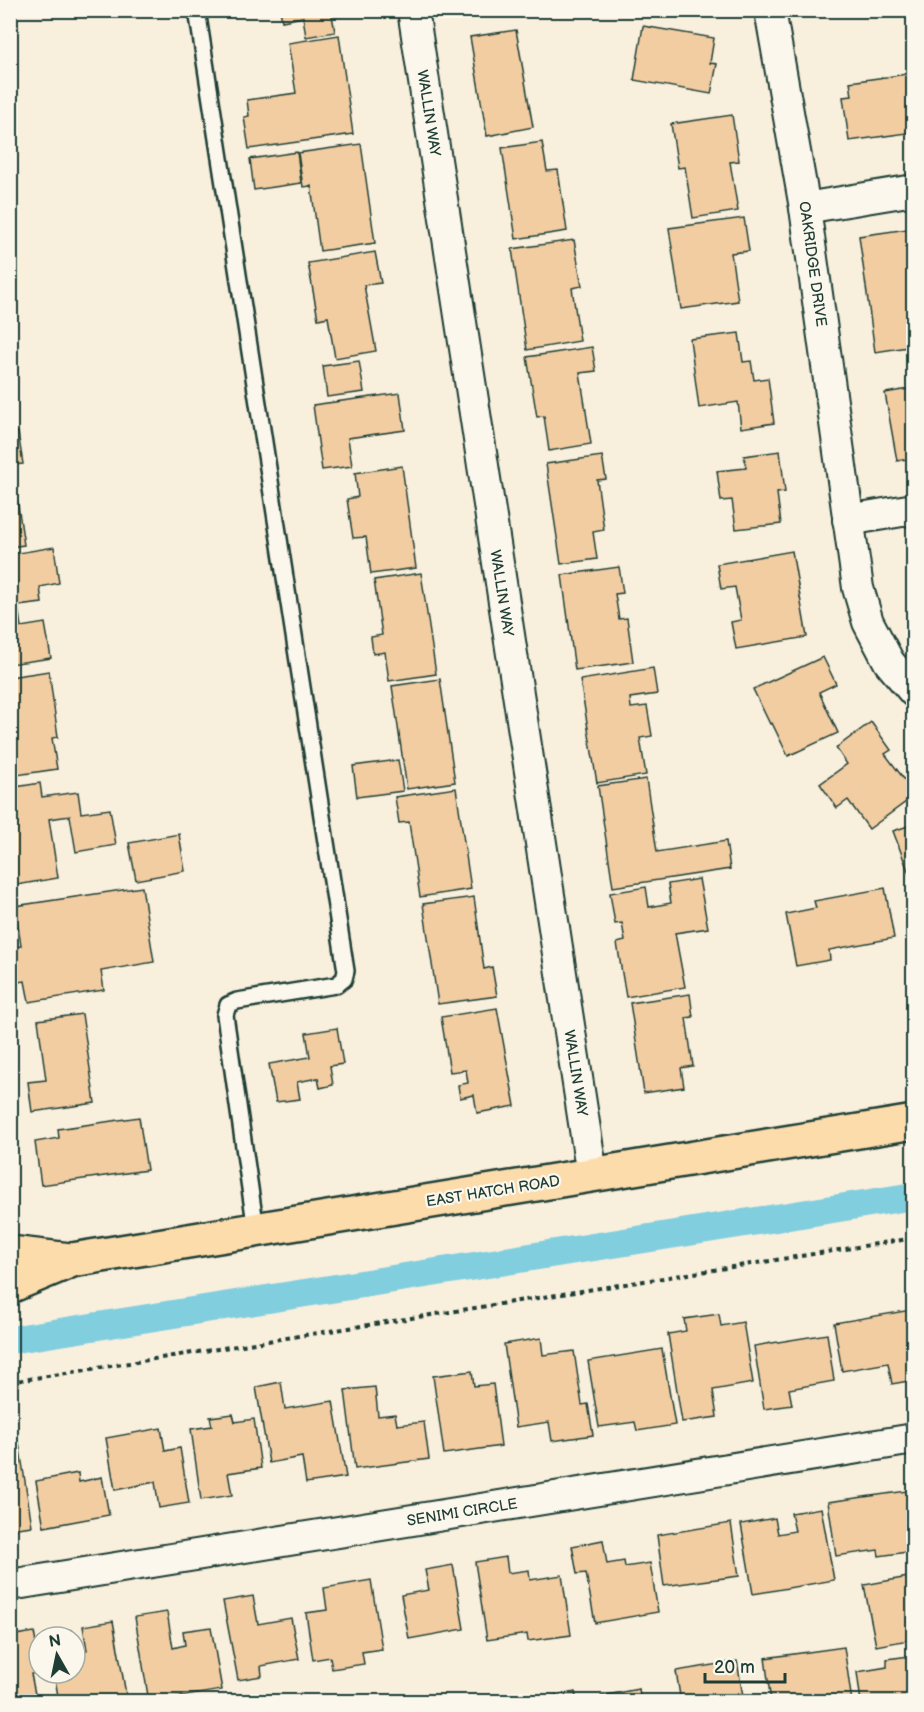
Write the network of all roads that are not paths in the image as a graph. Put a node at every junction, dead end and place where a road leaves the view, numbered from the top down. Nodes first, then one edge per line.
1 (197, 10) edge
2 (413, 10) edge
3 (770, 10) edge
4 (914, 190) edge
5 (805, 208) junction
6 (914, 509) edge
7 (848, 520) junction
8 (914, 692) edge
9 (914, 1122) edge
10 (592, 1176) junction
11 (256, 1230) junction
12 (10, 1253) edge
13 (72, 1260) junction
14 (10, 1286) edge
15 (914, 1439) edge
16 (10, 1585) edge

1 - 11 lane
2 - 10 street, WALLIN WAY
3 - 5 street, OAKRIDGE DRIVE
4 - 5 street
5 - 7 street, OAKRIDGE DRIVE
6 - 7 street
7 - 8 street, OAKRIDGE DRIVE
9 - 10 main road, EAST HATCH ROAD
10 - 11 main road, EAST HATCH ROAD
11 - 13 main road, EAST HATCH ROAD
12 - 13 main road, EAST HATCH ROAD
13 - 14 main road, EAST HATCH ROAD
15 - 16 street, SENIMI CIRCLE

